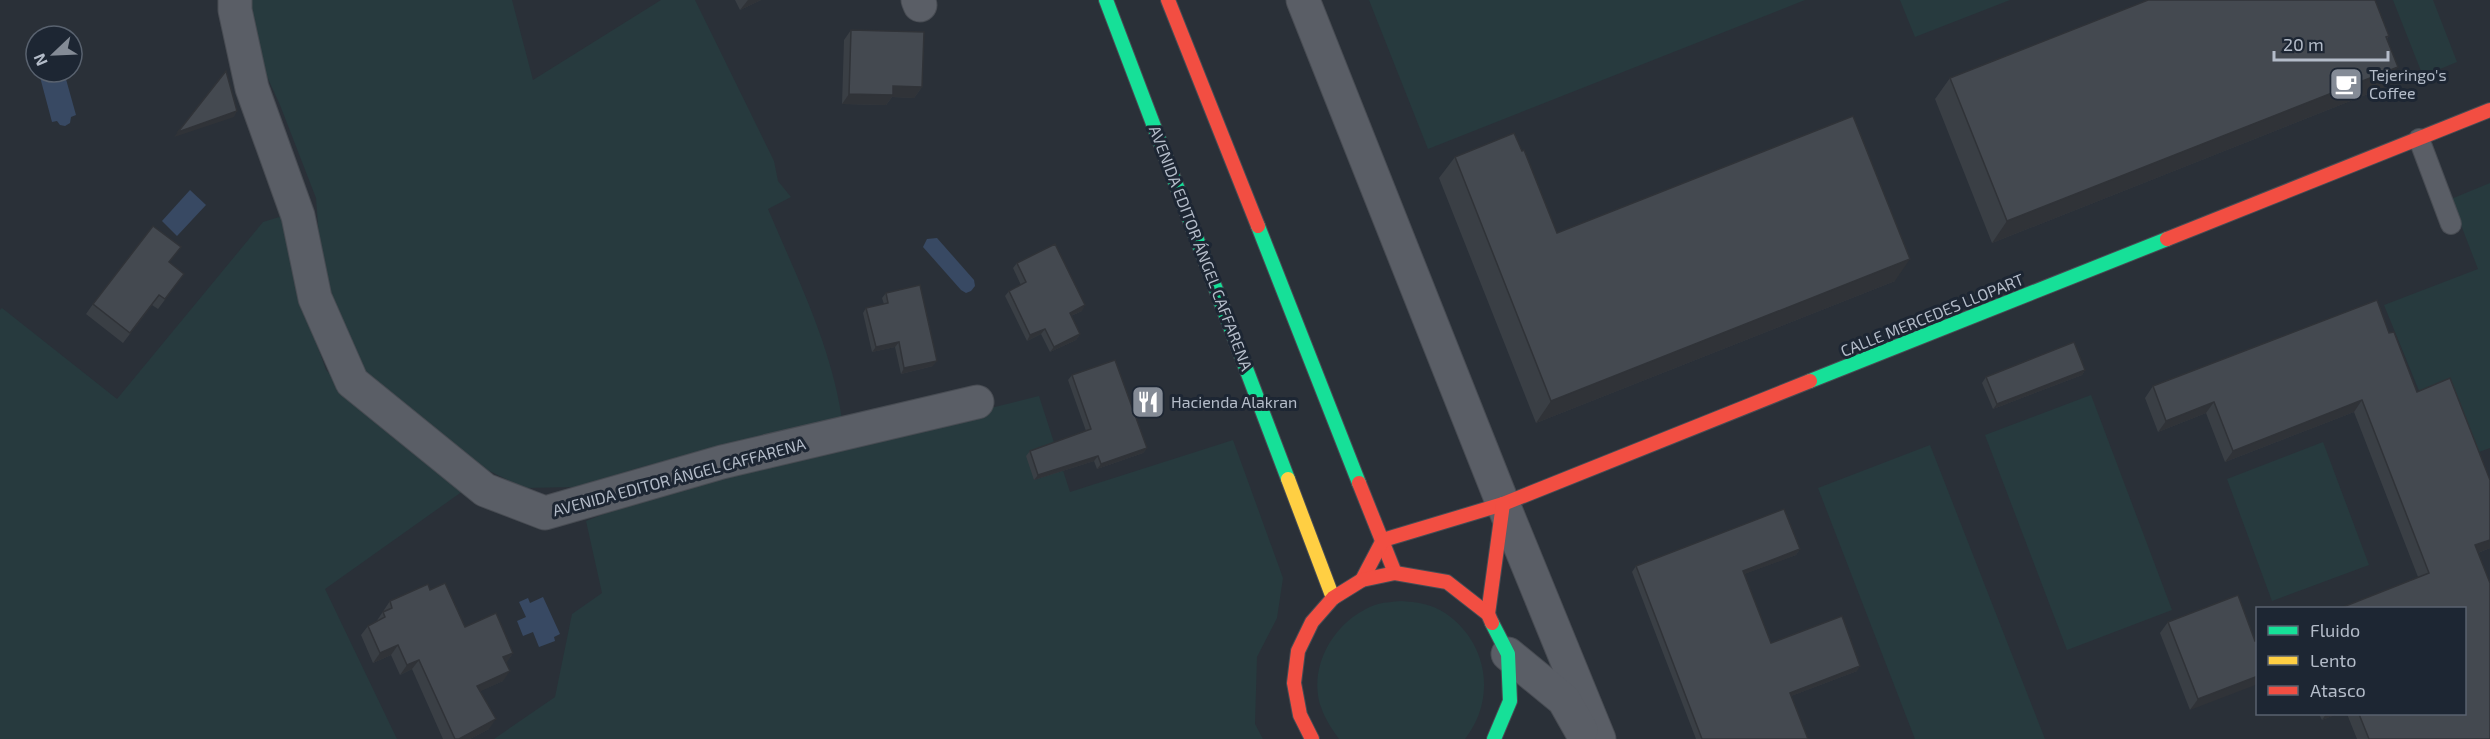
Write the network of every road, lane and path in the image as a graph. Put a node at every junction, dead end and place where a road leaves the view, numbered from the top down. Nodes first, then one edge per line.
1 (235, 0) edge
2 (1106, 0) edge
3 (1168, 0) edge
4 (1303, 0) edge
5 (2490, 110) edge
6 (2419, 138) junction
7 (2451, 224) dead end
8 (977, 402) dead end
9 (1503, 504) junction
10 (1383, 540) junction
11 (1395, 573) junction
12 (1362, 580) junction
13 (1333, 598) junction
14 (1488, 614) junction
15 (1508, 654) junction
16 (1312, 739) edge
17 (1494, 739) edge
18 (1586, 739) edge
19 (1599, 739) edge

1 - 8 street, AVENIDA EDITOR ÁNGEL CAFFARENA
2 - 13 main road, AVENIDA EDITOR ÁNGEL CAFFARENA
3 - 10 main road
4 - 9 street
5 - 6 main road, CALLE MERCEDES LLOPART
6 - 7 lane
6 - 9 main road, CALLE MERCEDES LLOPART
9 - 10 main road, CALLE MERCEDES LLOPART
9 - 14 main road
9 - 19 street
10 - 11 main road
10 - 12 main road
11 - 12 main road
11 - 14 main road
12 - 13 main road
13 - 16 main road
14 - 15 main road
15 - 17 main road
15 - 18 street

